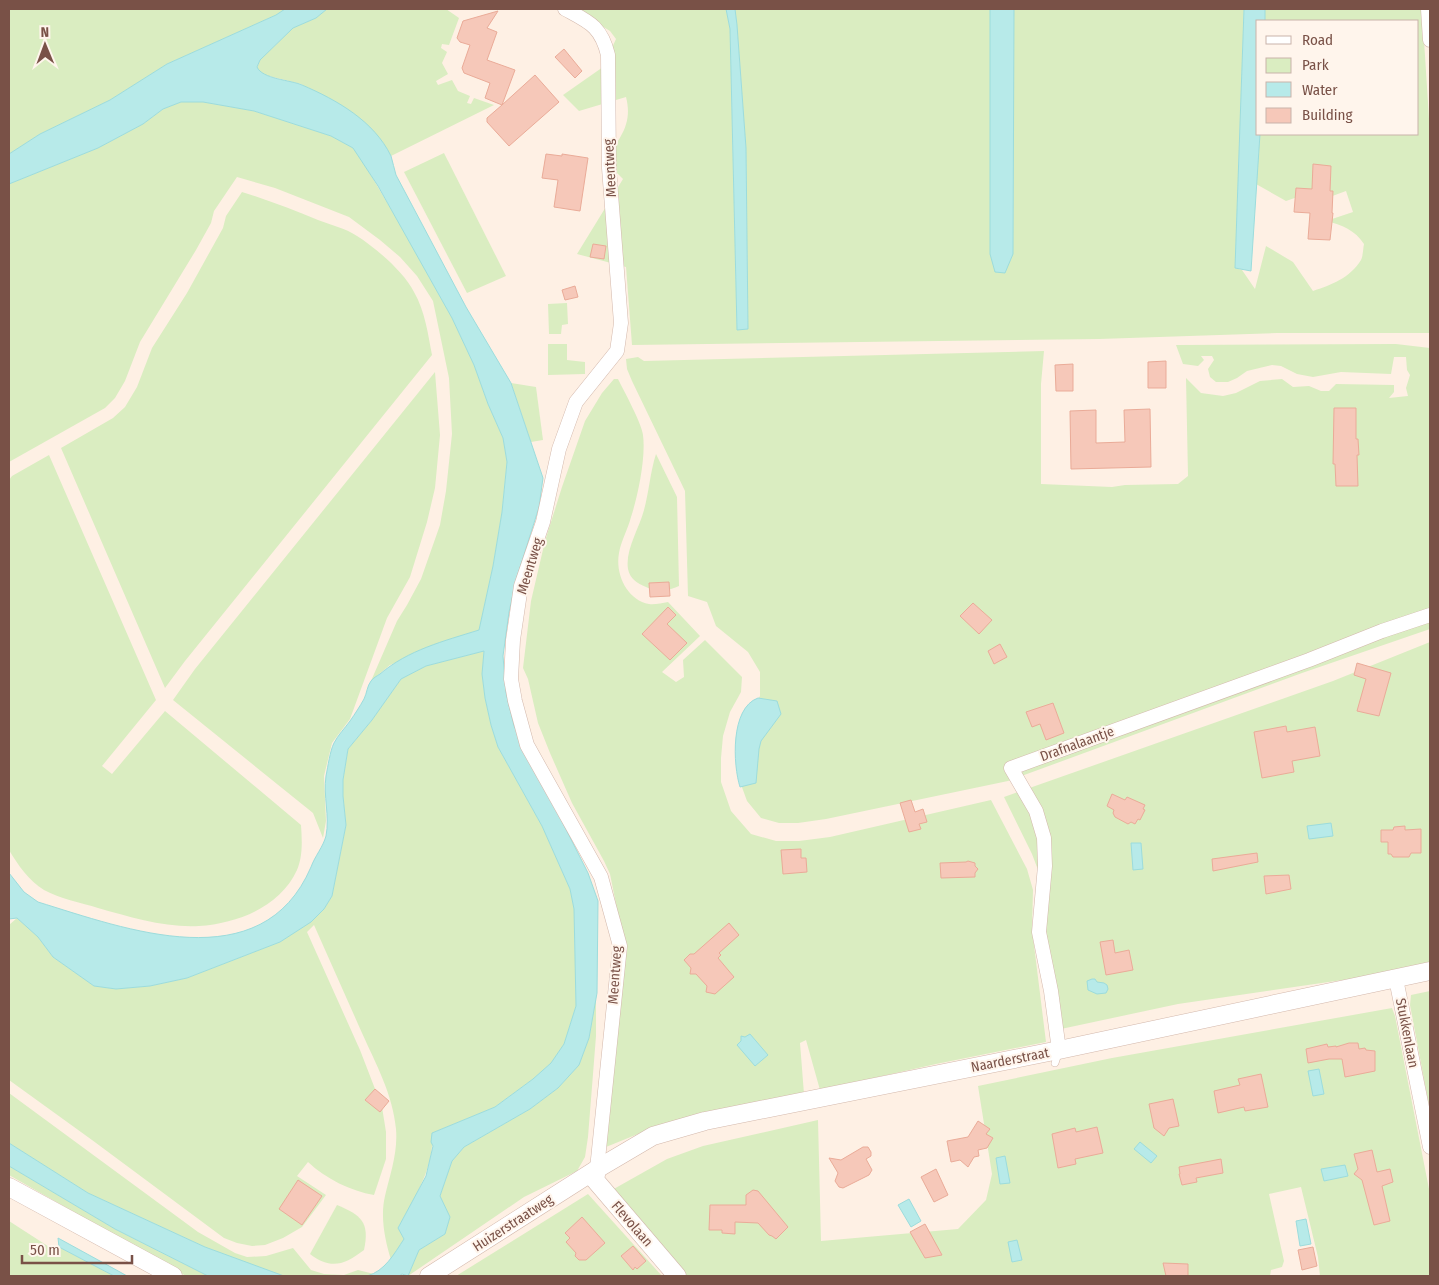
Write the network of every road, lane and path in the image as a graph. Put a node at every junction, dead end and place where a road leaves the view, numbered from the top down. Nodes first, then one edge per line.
1 (564, 9) edge
2 (1428, 9) edge
3 (1430, 40) edge
4 (1430, 615) edge
5 (1430, 971) edge
6 (1396, 979) junction
7 (1057, 1057) junction
8 (1430, 1147) edge
9 (597, 1169) junction
10 (9, 1188) edge
11 (173, 1276) edge
12 (429, 1276) edge
13 (677, 1276) edge

1 - 9 street, Meentweg
2 - 3 street
4 - 7 street, Drafnalaantje
5 - 6 street, Naarderstraat
6 - 7 street, Naarderstraat
6 - 8 street, Stukkenlaan
7 - 9 street, Naarderstraat
9 - 12 street, Huizerstraatweg
9 - 13 street, Flevolaan
10 - 11 street

